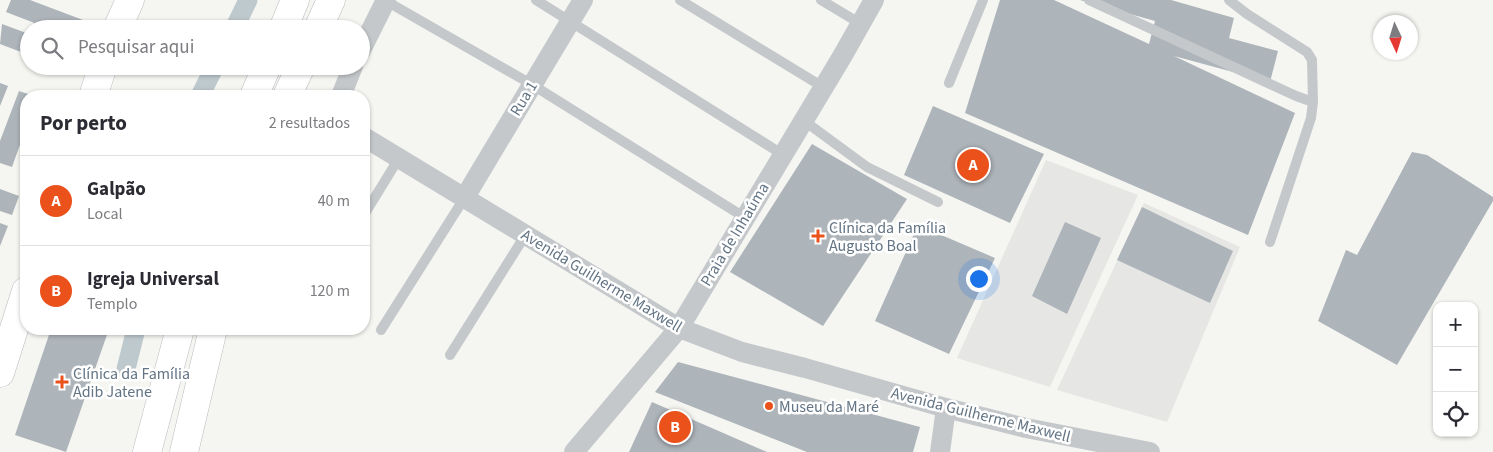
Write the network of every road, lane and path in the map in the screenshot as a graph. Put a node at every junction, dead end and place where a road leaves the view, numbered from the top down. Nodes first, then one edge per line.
1 (130, 0) edge
2 (295, 0) edge
3 (331, 0) edge
4 (386, 0) edge
5 (536, 0) edge
6 (583, 0) edge
7 (680, 0) edge
8 (821, 0) edge
9 (874, 0) edge
10 (983, 0) edge
11 (1089, 0) edge
12 (1229, 0) edge
13 (121, 20) edge
14 (287, 20) edge
15 (322, 20) edge
16 (570, 21) junction
17 (861, 24) junction
18 (370, 32) edge
19 (100, 75) edge
20 (263, 75) edge
21 (297, 75) edge
22 (349, 75) edge
23 (949, 83) dead end
24 (531, 84) junction
25 (824, 87) junction
26 (95, 90) edge
27 (257, 90) edge
28 (290, 90) edge
29 (343, 90) edge
30 (1313, 102) junction
31 (803, 120) junction
32 (370, 141) edge
33 (782, 154) junction
34 (399, 158) junction
35 (465, 197) junction
36 (938, 202) dead end
37 (370, 205) edge
38 (744, 217) junction
39 (526, 234) junction
40 (1270, 242) dead end
41 (20, 301) edge
42 (7, 324) edge
43 (679, 328) junction
44 (381, 330) dead end
45 (178, 335) edge
46 (212, 335) edge
47 (450, 354) dead end
48 (0, 373) edge
49 (946, 408) junction
50 (145, 449) edge
51 (184, 452) edge
52 (574, 452) edge
53 (940, 452) edge
54 (1150, 452) edge

1 - 13 main road
2 - 14 main road
3 - 15 main road
4 - 18 street
4 - 24 lane
5 - 16 lane
6 - 16 street, Rua 1
7 - 25 lane
8 - 17 lane
9 - 17 street, Praia de Inhaúma
10 - 23 lane
11 - 30 lane
12 - 30 lane
16 - 24 street, Rua 1
16 - 33 lane
17 - 25 street, Praia de Inhaúma
19 - 26 main road
20 - 27 main road
21 - 28 main road
22 - 29 street
24 - 35 street, Rua 1
24 - 38 lane
25 - 31 street, Praia de Inhaúma
30 - 40 lane
31 - 33 street, Praia de Inhaúma
31 - 36 lane
32 - 34 street, Avenida Guilherme Maxwell
33 - 38 street, Praia de Inhaúma
34 - 35 street, Avenida Guilherme Maxwell
34 - 37 lane
35 - 39 street, Avenida Guilherme Maxwell
35 - 44 lane
38 - 43 street, Praia de Inhaúma
39 - 43 street, Avenida Guilherme Maxwell
39 - 47 lane
41 - 42 main road
42 - 48 main road
43 - 49 street, Avenida Guilherme Maxwell
43 - 52 street, Praia de Inhaúma
45 - 50 main road
46 - 51 main road
49 - 53 street
49 - 54 street, Avenida Guilherme Maxwell

